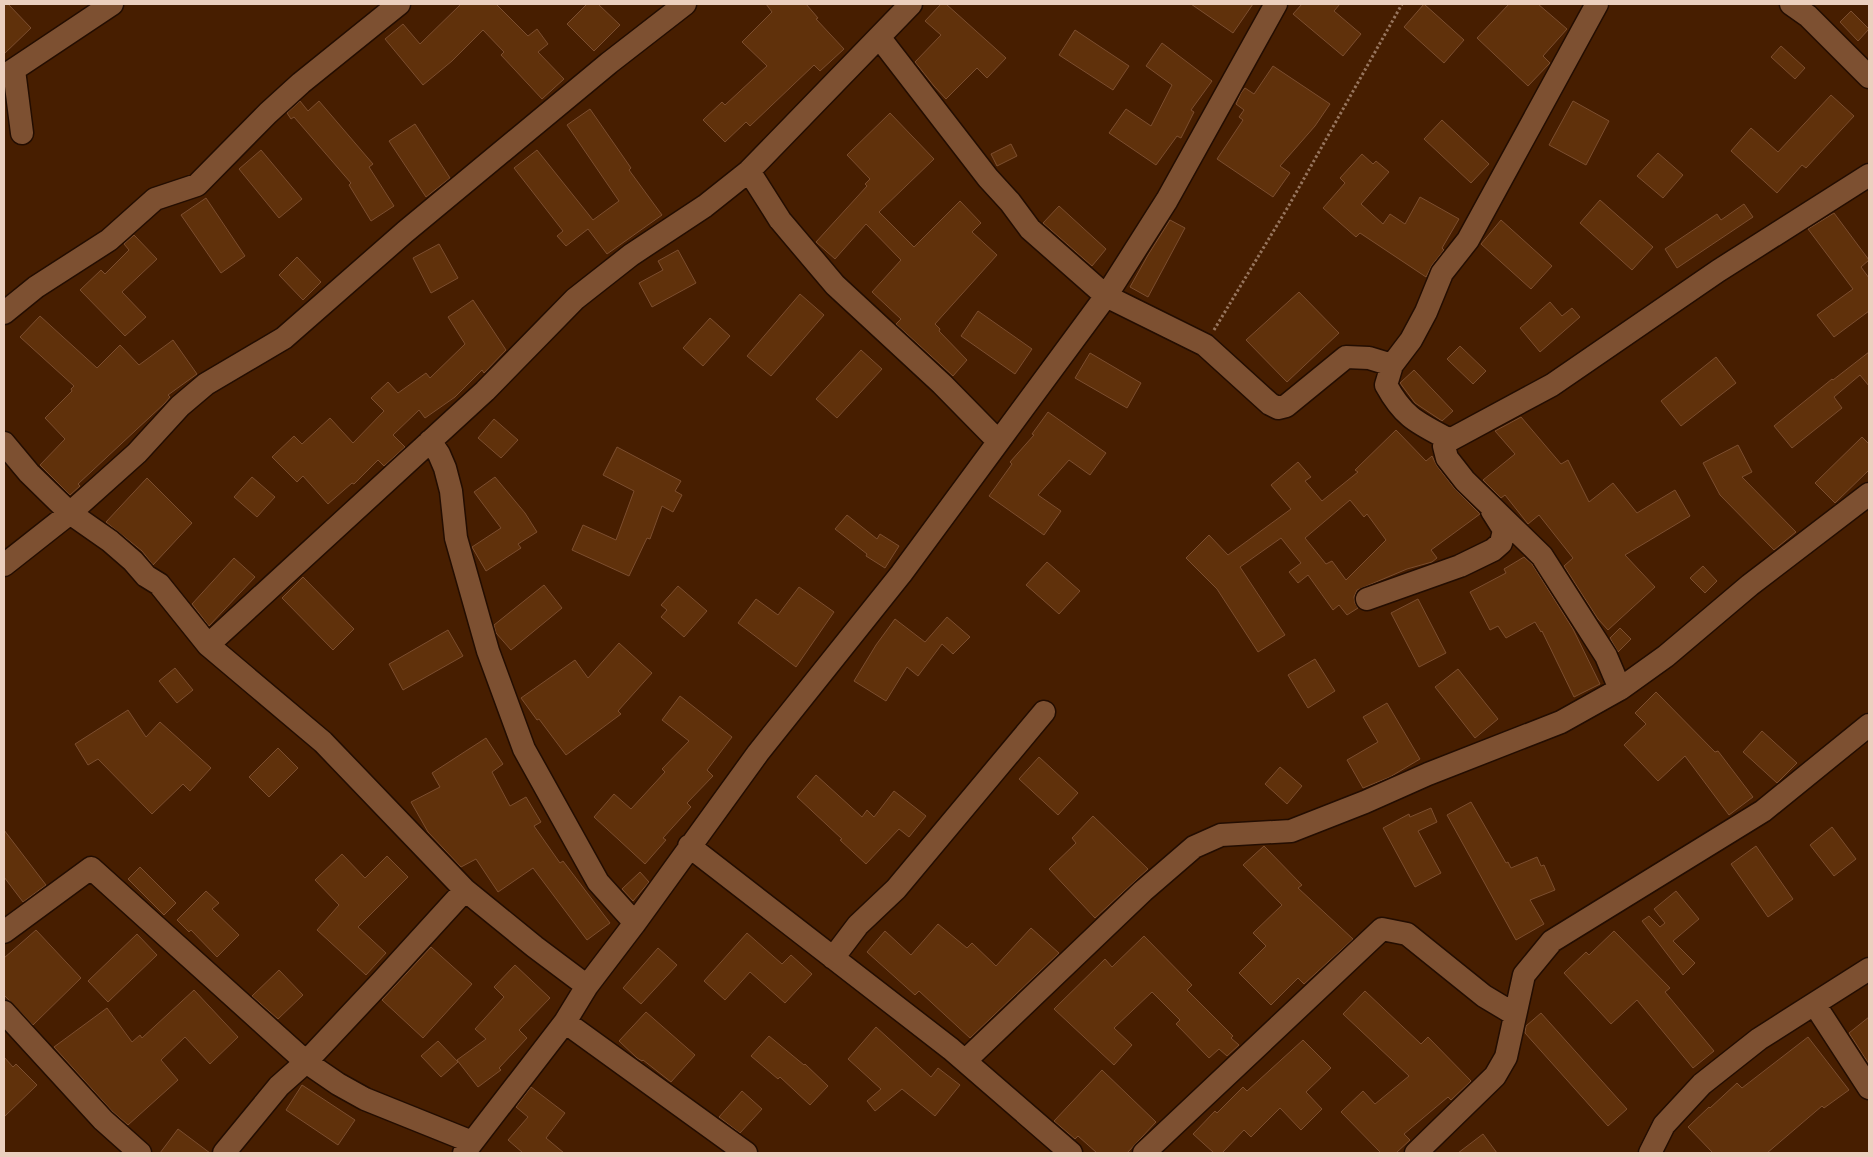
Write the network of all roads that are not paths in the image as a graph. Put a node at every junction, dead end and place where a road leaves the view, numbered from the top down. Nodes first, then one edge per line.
1 (112, 4) edge
2 (399, 4) edge
3 (685, 4) edge
4 (911, 4) edge
5 (1276, 4) edge
6 (1597, 4) edge
7 (1791, 4) edge
8 (879, 37) junction
9 (9, 73) edge
10 (1869, 77) edge
11 (22, 133) dead end
12 (749, 171) junction
13 (1869, 175) edge
14 (1106, 296) junction
15 (4, 312) edge
16 (1392, 365) junction
17 (1450, 440) junction
18 (430, 441) junction
19 (998, 441) junction
20 (4, 443) edge
21 (1869, 494) edge
22 (1488, 503) junction
23 (70, 513) junction
24 (4, 565) edge
25 (1367, 599) dead end
26 (208, 645) junction
27 (1620, 690) junction
28 (1044, 712) dead end
29 (1869, 725) edge
30 (689, 846) junction
31 (465, 890) junction
32 (635, 923) junction
33 (4, 932) edge
34 (833, 958) junction
35 (1869, 970) edge
36 (587, 986) junction
37 (1815, 1006) junction
38 (4, 1012) edge
39 (1514, 1014) junction
40 (565, 1022) junction
41 (965, 1061) junction
42 (306, 1062) junction
43 (1869, 1088) edge
44 (468, 1148) edge
45 (140, 1153) edge
46 (224, 1153) edge
47 (746, 1153) edge
48 (1071, 1153) edge
49 (1144, 1153) edge
50 (1416, 1153) edge
51 (1650, 1153) edge

1 - 9 street
2 - 15 street
3 - 23 street
4 - 8 street
5 - 14 street
6 - 16 street
7 - 10 street
8 - 12 street
8 - 14 street
9 - 11 street
12 - 18 street
12 - 19 street
13 - 17 street
14 - 16 street
14 - 19 street
16 - 17 street
17 - 22 street
18 - 26 street
18 - 32 street
19 - 30 street
20 - 23 street
21 - 27 street
22 - 25 street
22 - 27 street
23 - 24 street
23 - 26 street
26 - 31 street
27 - 41 street
28 - 34 street
29 - 39 street
30 - 32 street
30 - 34 street
31 - 36 street
31 - 42 street
32 - 36 street
33 - 42 street
34 - 41 street
35 - 37 street
36 - 40 street
37 - 43 street
37 - 51 street
38 - 45 street
39 - 49 street
39 - 50 street
40 - 44 street
40 - 47 street
41 - 48 street
42 - 44 street
42 - 46 street

